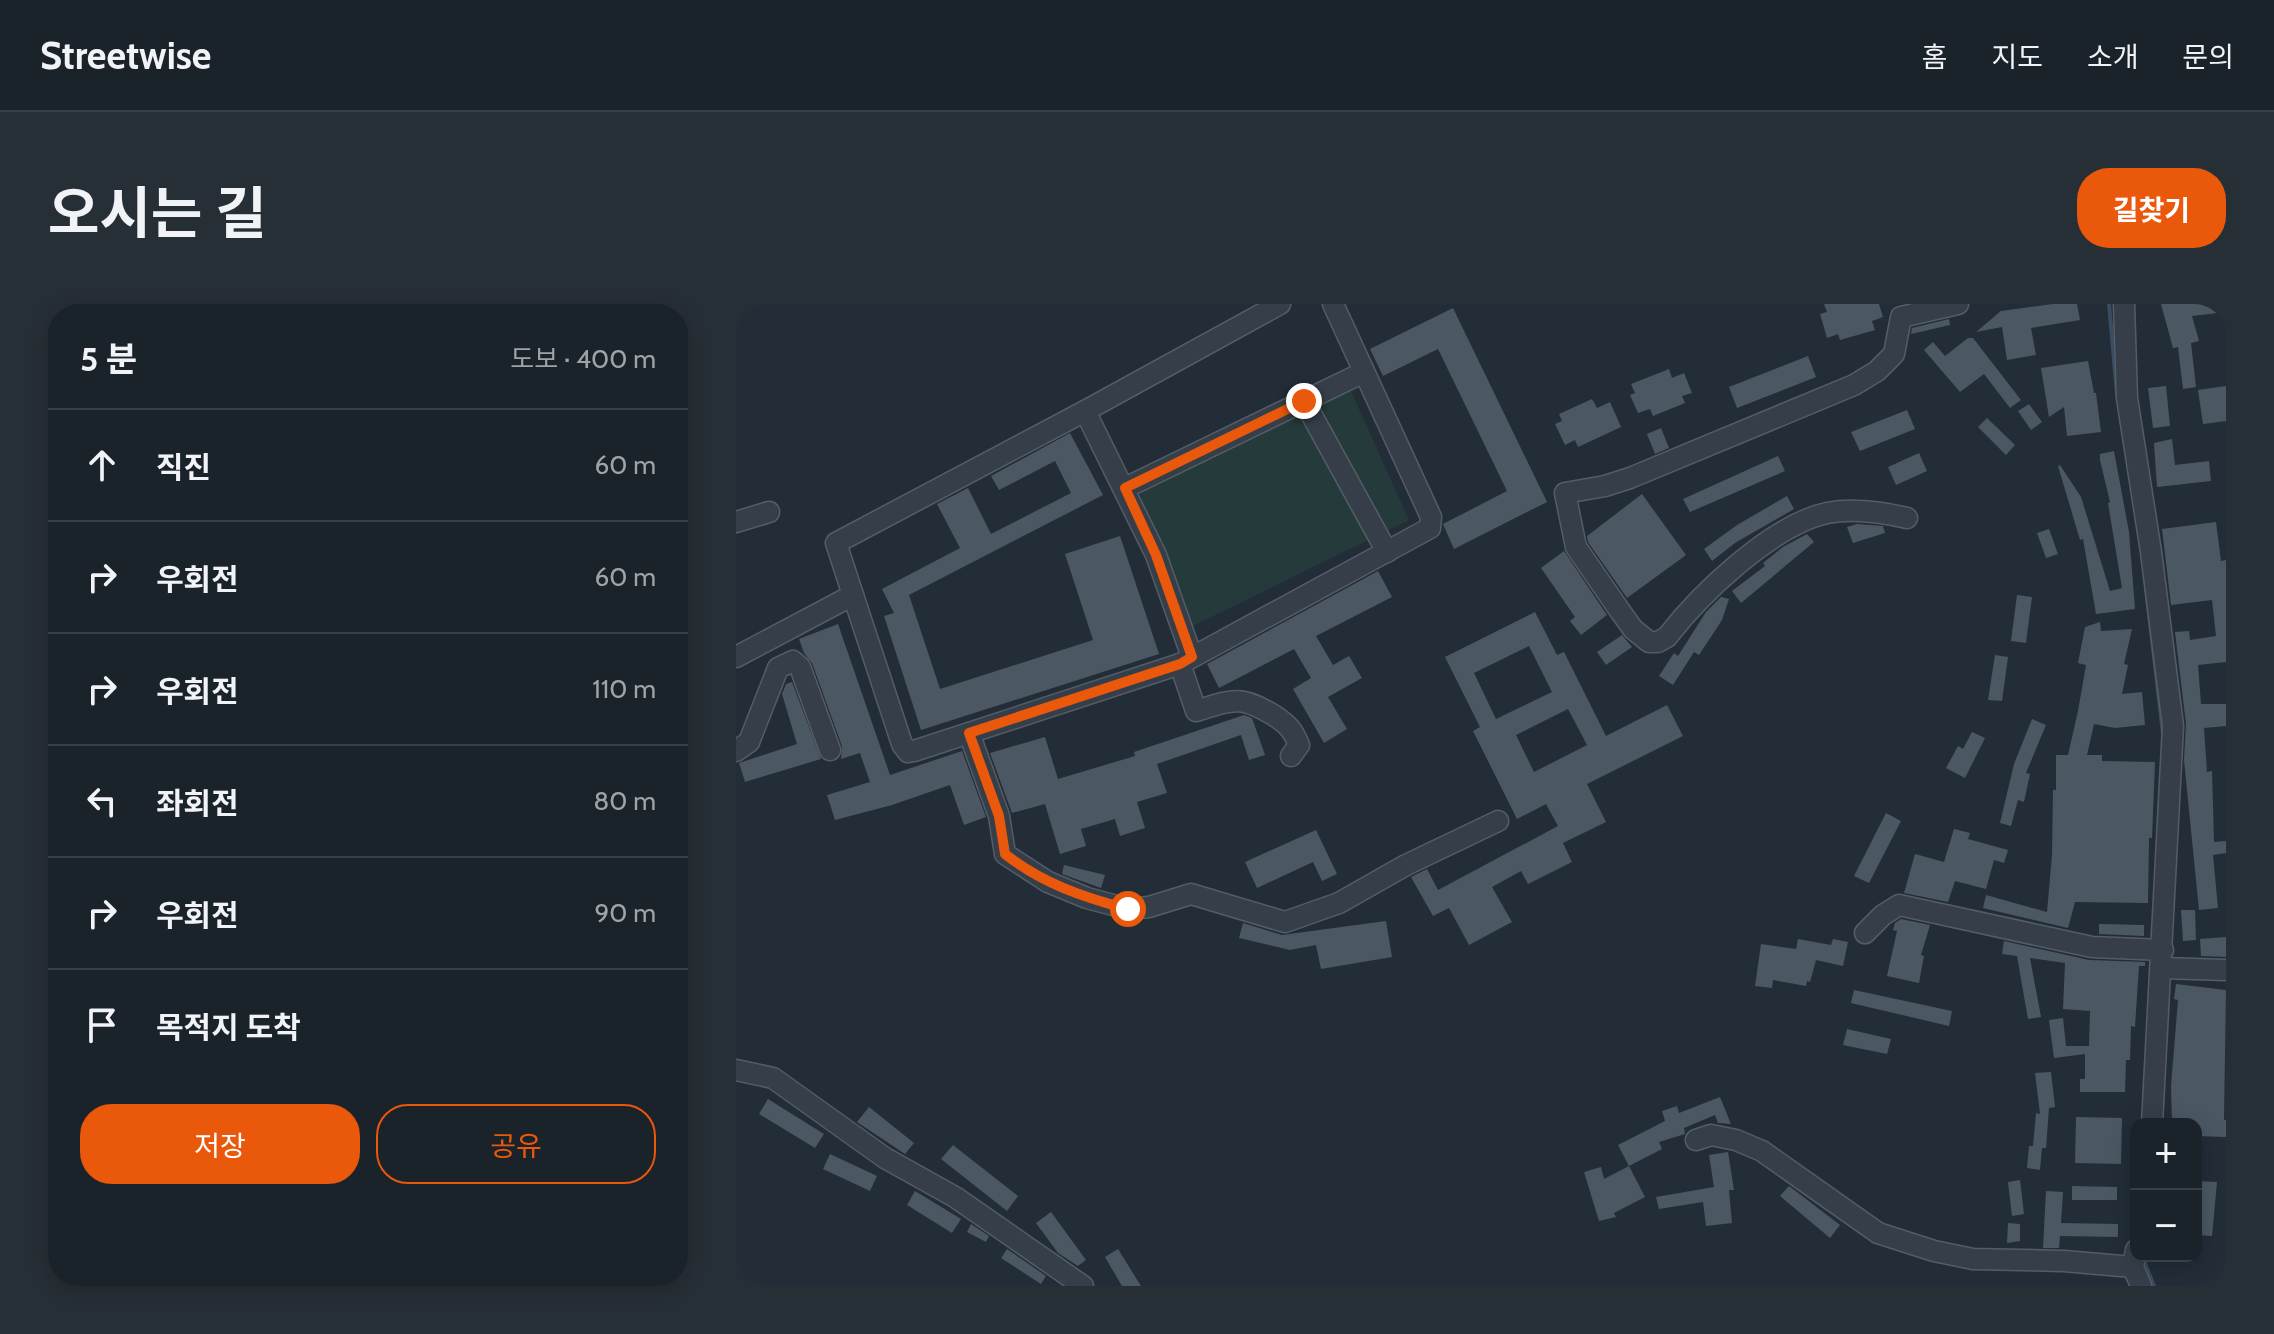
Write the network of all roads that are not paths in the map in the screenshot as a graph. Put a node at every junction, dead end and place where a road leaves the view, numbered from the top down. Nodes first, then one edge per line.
1 (1280, 304) edge
2 (1333, 304) edge
3 (1958, 304) edge
4 (2124, 304) edge
5 (1364, 372) junction
6 (1304, 401) junction
7 (1085, 411) junction
8 (1125, 488) junction
9 (769, 512) dead end
10 (1907, 518) dead end
11 (736, 522) edge
12 (1387, 552) junction
13 (853, 595) junction
14 (736, 657) edge
15 (1186, 661) junction
16 (969, 733) junction
17 (830, 750) dead end
18 (736, 751) edge
19 (1291, 756) dead end
20 (1498, 821) dead end
21 (1865, 933) dead end
22 (2163, 959) junction
23 (2226, 970) edge
24 (736, 1070) edge
25 (2152, 1118) edge
26 (1696, 1140) dead end
27 (2137, 1268) edge
28 (1083, 1286) edge

1 - 7 street
2 - 5 street
3 - 10 street
4 - 22 street
5 - 6 street
5 - 12 street
6 - 8 street
6 - 12 street
7 - 8 street
7 - 13 street
8 - 15 street
9 - 11 street
12 - 15 street
13 - 14 street
13 - 16 street
15 - 16 street
15 - 19 street
16 - 20 street
17 - 18 street
21 - 22 street
22 - 23 street
22 - 25 street
24 - 28 street
26 - 27 street

